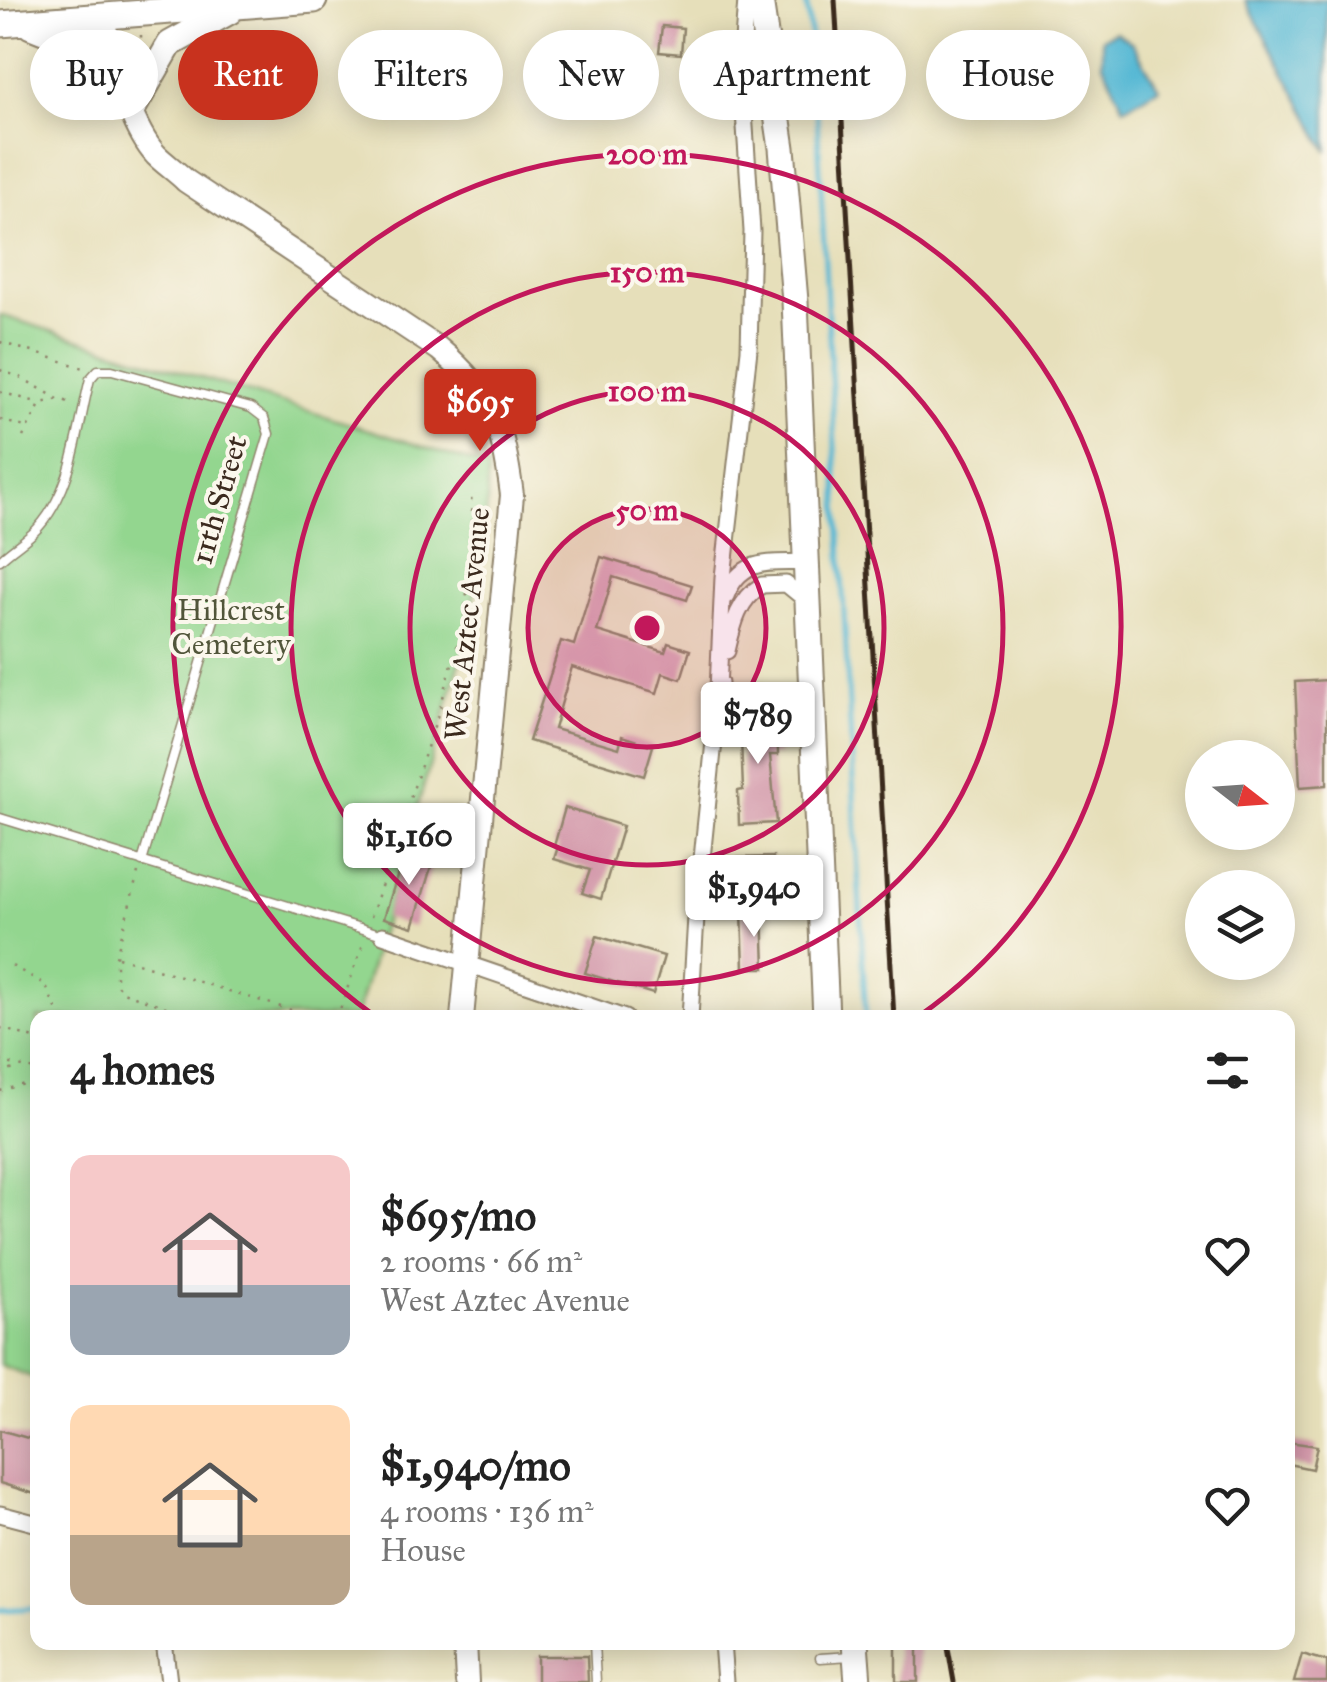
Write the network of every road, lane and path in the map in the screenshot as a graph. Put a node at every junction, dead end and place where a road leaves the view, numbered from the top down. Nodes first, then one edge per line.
1 (65, 0) edge
2 (135, 0) edge
3 (314, 0) edge
4 (746, 0) edge
5 (760, 0) edge
6 (246, 4) junction
7 (100, 7) edge
8 (7, 18) edge
9 (38, 30) edge
10 (158, 65) edge
11 (137, 120) edge
12 (0, 342) edge
13 (0, 370) edge
14 (98, 370) junction
15 (0, 392) edge
16 (59, 399) junction
17 (41, 403) junction
18 (82, 407) junction
19 (0, 420) edge
20 (27, 428) junction
21 (23, 437) dead end
22 (471, 494) dead end
23 (0, 560) edge
24 (806, 562) junction
25 (722, 608) junction
26 (809, 613) junction
27 (718, 690) junction
28 (0, 818) edge
29 (142, 862) junction
30 (366, 930) junction
31 (384, 936) joint
32 (116, 956) junction
33 (466, 963) junction
34 (12, 966) dead end
35 (57, 1010) edge
36 (174, 1010) edge
37 (292, 1010) edge
38 (340, 1010) edge
39 (463, 1010) edge
40 (603, 1010) edge
41 (690, 1010) edge
42 (826, 1010) edge
43 (0, 1028) edge
44 (30, 1037) edge
45 (0, 1060) edge
46 (23, 1067) junction
47 (30, 1069) edge
48 (0, 1073) edge
49 (30, 1082) edge
50 (0, 1091) edge
51 (0, 1514) edge
52 (30, 1522) edge
53 (165, 1650) edge
54 (465, 1650) edge
55 (594, 1650) edge
56 (723, 1650) edge
57 (851, 1650) edge
58 (855, 1650) edge
59 (820, 1658) dead end
60 (169, 1682) edge
61 (467, 1682) edge
62 (596, 1682) edge
63 (725, 1682) edge
64 (858, 1682) edge

1 - 8 main road
2 - 7 main road
3 - 6 main road
4 - 25 street
5 - 24 main road
6 - 7 main road
6 - 10 main road
7 - 8 main road
8 - 9 main road
11 - 33 main road, West Aztec Avenue
12 - 14 path
13 - 16 path
14 - 18 lane
14 - 29 lane, 11th Street
15 - 17 path
16 - 17 path
16 - 18 path
17 - 20 path
18 - 23 lane
19 - 20 path
20 - 21 path
22 - 30 path
24 - 25 street
24 - 26 main road
25 - 27 street
26 - 27 street
26 - 42 main road
27 - 41 street
28 - 29 lane
29 - 30 lane
29 - 32 path
30 - 31 lane
30 - 38 path
31 - 33 street
32 - 36 path
32 - 37 path
33 - 39 main road, West Aztec Avenue
33 - 40 street
34 - 35 path
43 - 44 path
45 - 46 path
46 - 47 path
46 - 48 path
49 - 50 path
51 - 52 street
53 - 60 street
54 - 61 main road
55 - 62 lane
56 - 63 street
57 - 59 lane
58 - 64 main road

